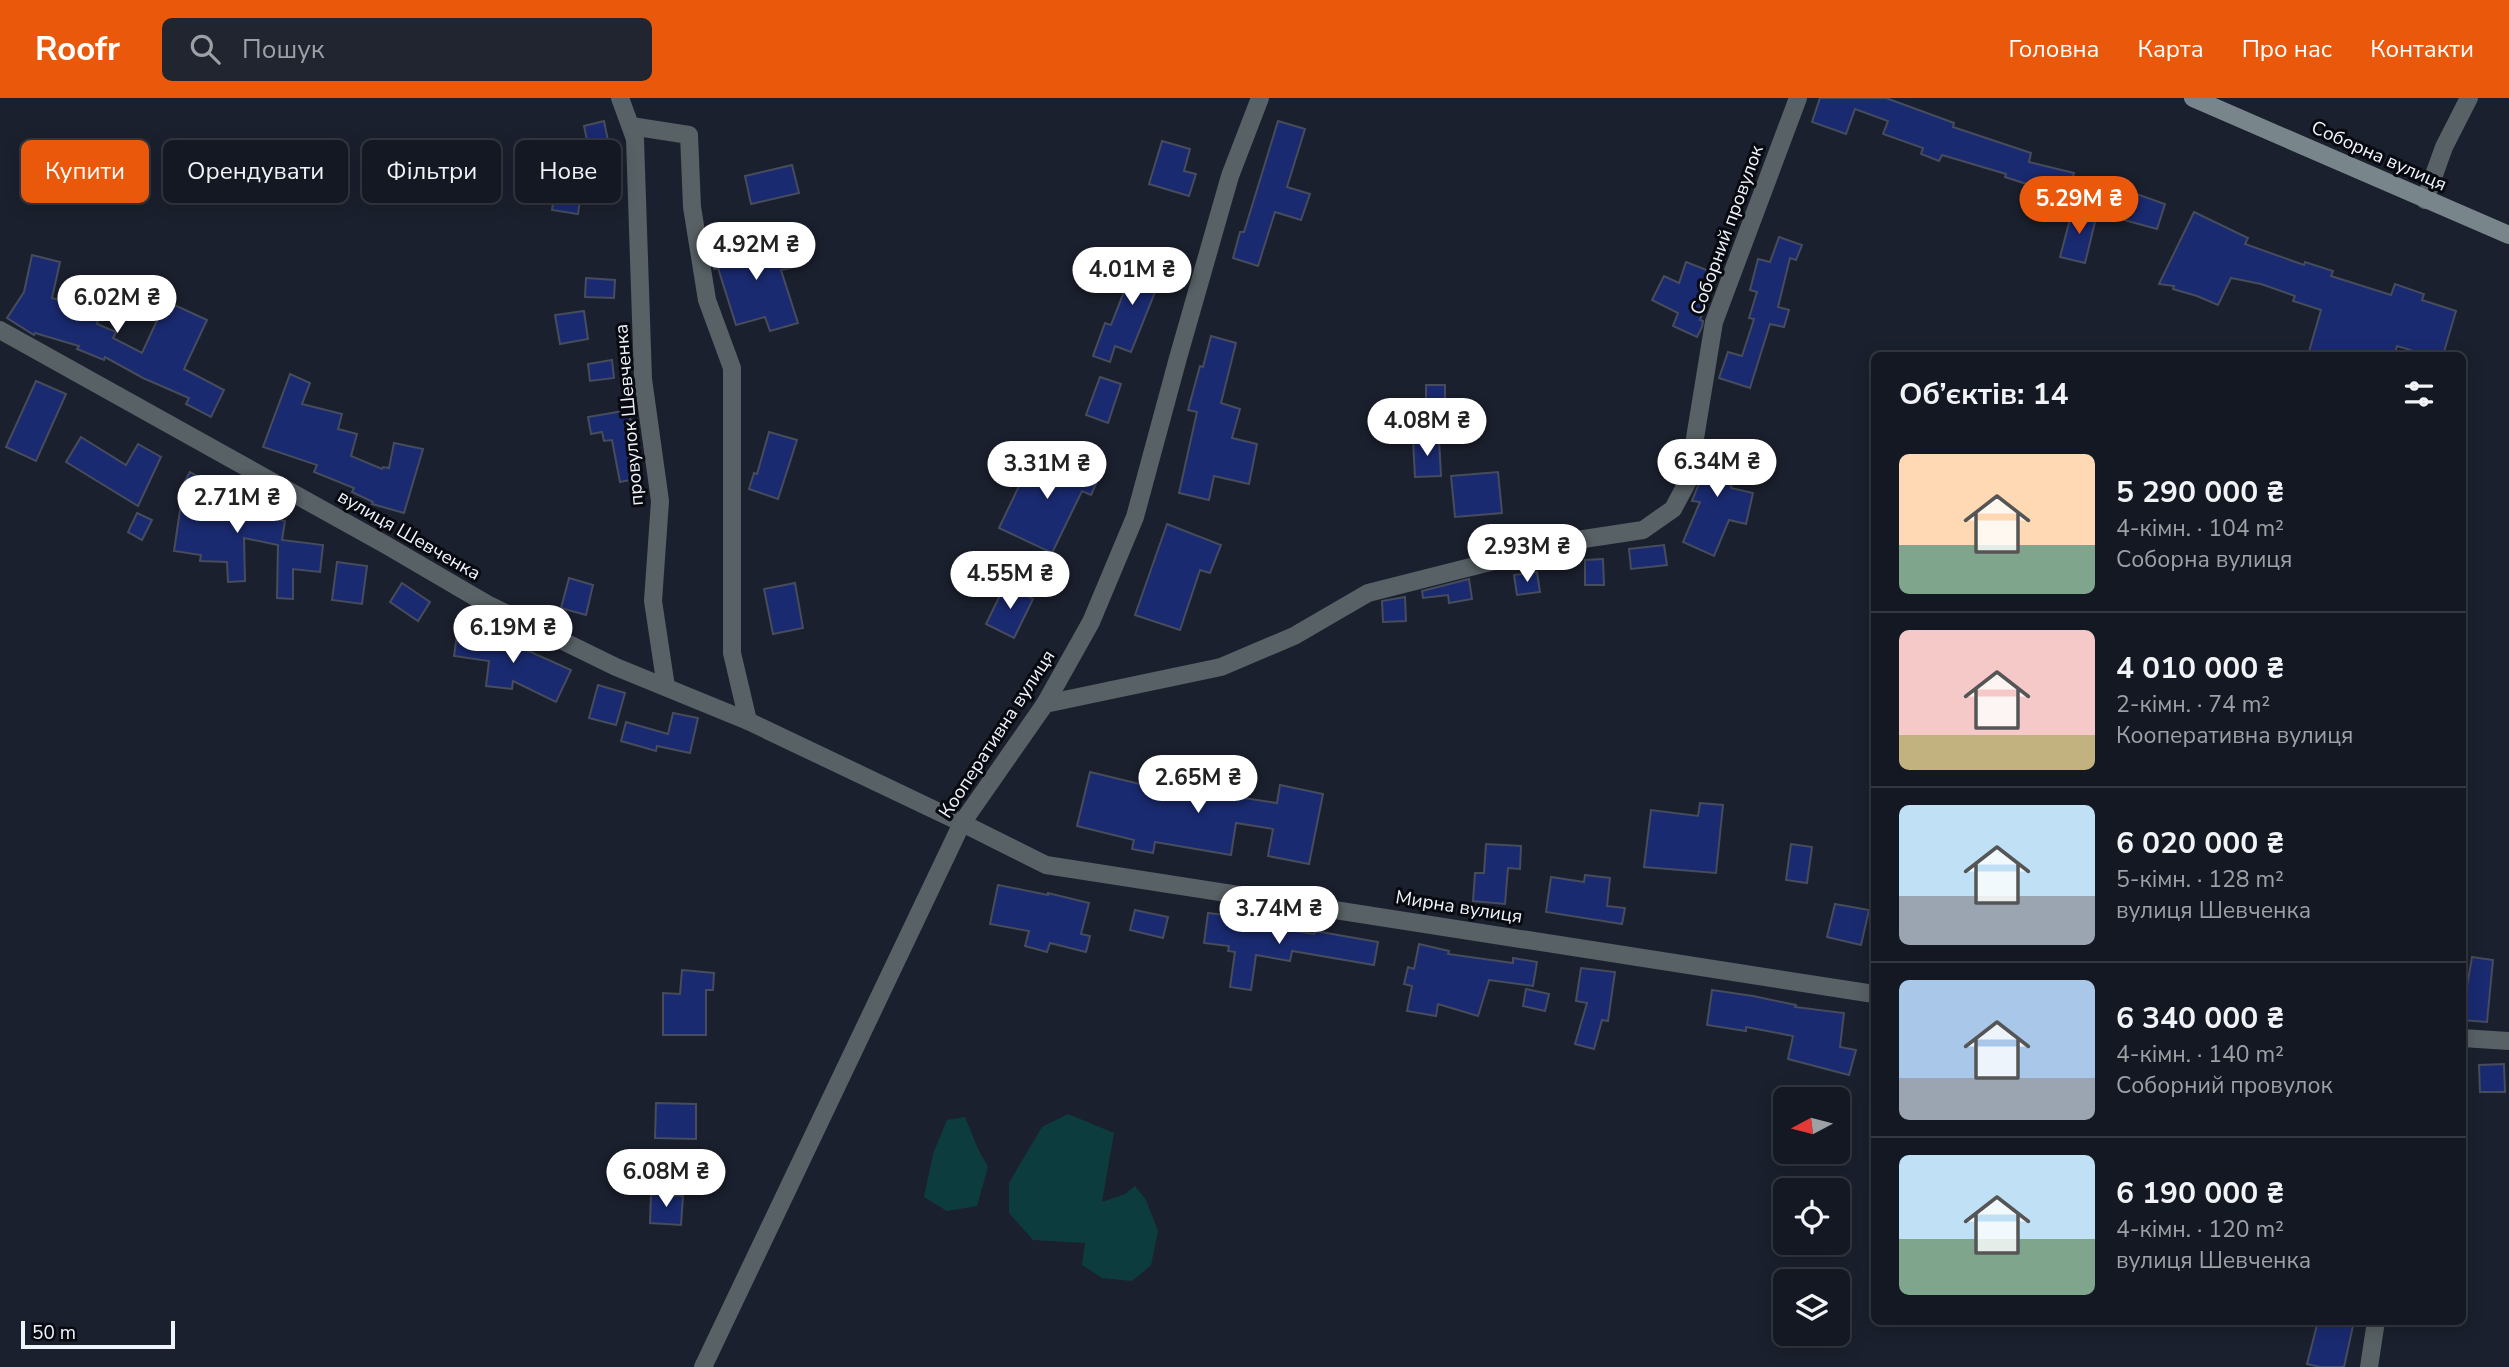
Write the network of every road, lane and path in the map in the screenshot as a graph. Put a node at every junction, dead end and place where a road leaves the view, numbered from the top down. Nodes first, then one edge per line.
1 (620, 98) edge
2 (1260, 98) edge
3 (1798, 98) edge
4 (2193, 98) edge
5 (2469, 98) edge
6 (631, 126) junction
7 (2425, 200) junction
8 (2509, 235) edge
9 (0, 330) edge
10 (666, 687) junction
11 (1045, 704) junction
12 (748, 721) junction
13 (962, 822) junction
14 (1871, 994) edge
15 (2466, 1038) edge
16 (2509, 1041) edge
17 (2375, 1325) edge
18 (703, 1367) edge
19 (2369, 1367) edge

1 - 6 street, провулок Шевченка
2 - 11 street, Кооперативна вулиця
3 - 11 street, Соборний провулок
4 - 7 street, Соборна вулиця
5 - 7 street
6 - 10 street, провулок Шевченка
6 - 12 street
7 - 8 street, Соборна вулиця
9 - 10 street, вулиця Шевченка
10 - 12 street, вулиця Шевченка
11 - 13 street, Кооперативна вулиця
12 - 13 street, вулиця Шевченка
13 - 14 street, Мирна вулиця
13 - 18 street, Кооперативна вулиця
15 - 16 street
17 - 19 street

